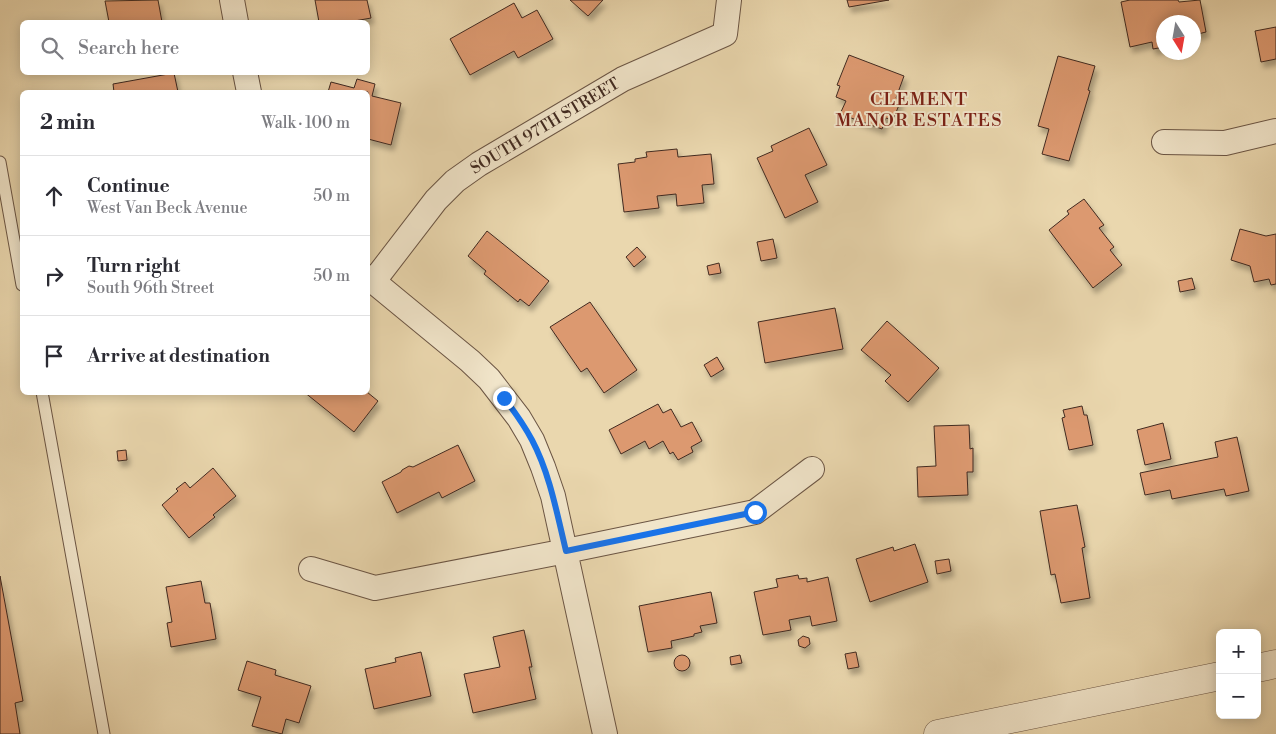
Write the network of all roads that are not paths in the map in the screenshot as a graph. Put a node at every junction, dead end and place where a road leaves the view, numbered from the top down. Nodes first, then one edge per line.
1 (232, 0) edge
2 (729, 0) edge
3 (236, 20) edge
4 (246, 75) edge
5 (249, 90) edge
6 (1276, 131) edge
7 (1164, 142) dead end
8 (0, 162) edge
9 (20, 274) edge
10 (370, 280) edge
11 (43, 395) edge
12 (812, 469) dead end
13 (566, 551) junction
14 (311, 569) dead end
15 (1276, 664) edge
16 (1261, 667) edge
17 (1216, 677) edge
18 (981, 730) edge
19 (104, 734) edge
20 (605, 734) edge
21 (938, 734) edge

1 - 3 street
2 - 10 street, SOUTH 97TH STREET
4 - 5 street
6 - 7 street
8 - 9 lane
10 - 13 street
11 - 19 lane
12 - 13 street
13 - 14 street
13 - 20 street
15 - 16 street
17 - 18 street
18 - 21 street

